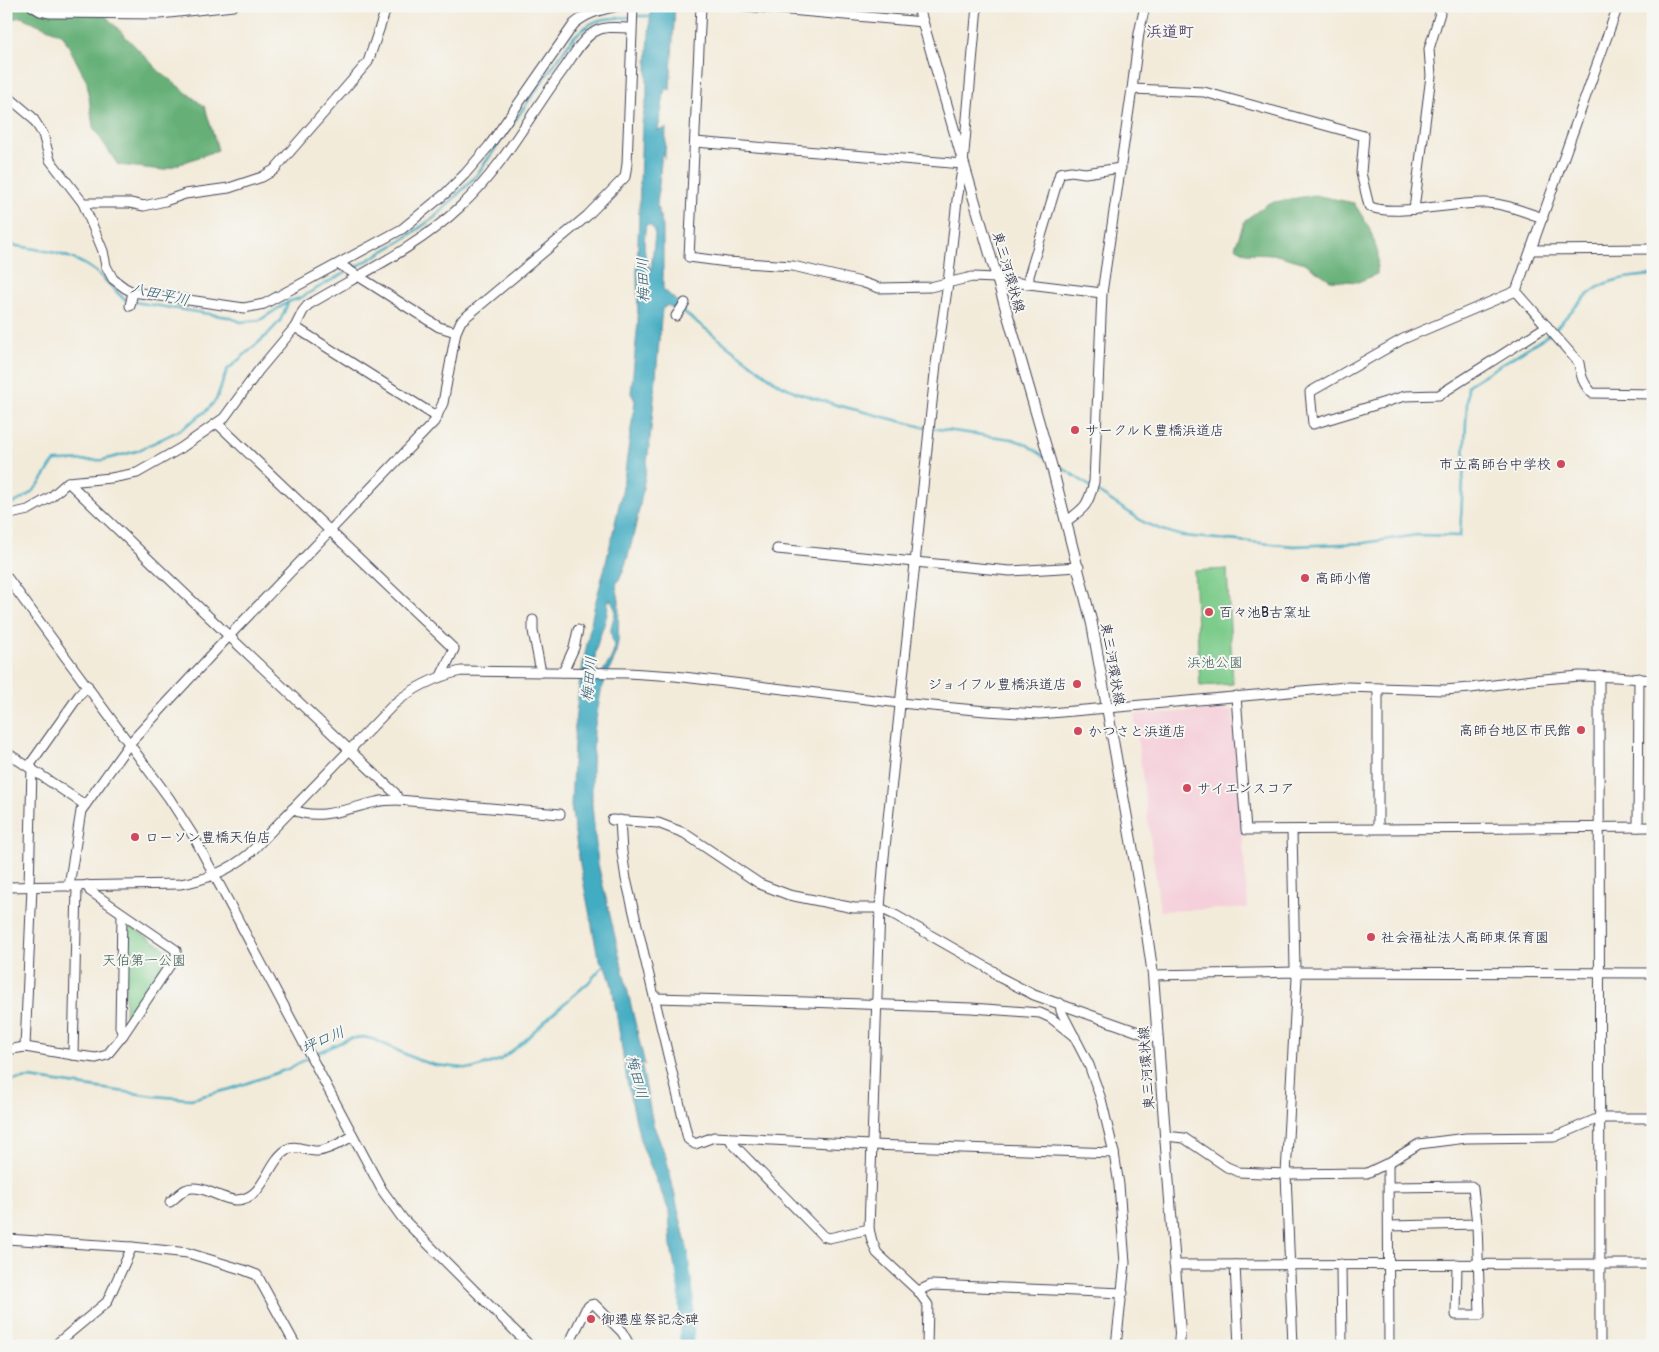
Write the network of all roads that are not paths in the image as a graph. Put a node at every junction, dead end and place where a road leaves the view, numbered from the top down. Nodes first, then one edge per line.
1 (32, 6) edge
2 (233, 6) edge
3 (387, 6) edge
4 (618, 6) edge
5 (701, 6) edge
6 (745, 6) edge
7 (918, 6) edge
8 (977, 6) edge
9 (1145, 6) edge
10 (1439, 6) edge
11 (1618, 6) edge
12 (632, 18) edge
13 (923, 22) junction
14 (1132, 89) junction
15 (6, 96) edge
16 (695, 142) junction
17 (963, 164) junction
18 (1121, 168) junction
19 (83, 203) junction
20 (1414, 209) junction
21 (1543, 218) junction
22 (1653, 249) edge
23 (1531, 250) junction
24 (339, 264) junction
25 (357, 276) junction
26 (996, 278) junction
27 (948, 283) junction
28 (1029, 284) junction
29 (133, 292) junction
30 (1516, 292) junction
31 (1102, 293) junction
32 (685, 303) dead end
33 (130, 306) dead end
34 (676, 316) dead end
35 (1547, 326) junction
36 (295, 327) junction
37 (456, 332) junction
38 (1653, 394) edge
39 (437, 417) junction
40 (218, 424) junction
41 (68, 482) junction
42 (6, 515) edge
43 (1067, 521) junction
44 (330, 532) junction
45 (777, 549) dead end
46 (915, 564) junction
47 (1079, 567) junction
48 (6, 576) edge
49 (533, 620) dead end
50 (578, 630) dead end
51 (230, 636) junction
52 (541, 672) junction
53 (563, 672) junction
54 (441, 676) junction
55 (1599, 676) junction
56 (1639, 678) junction
57 (1653, 680) edge
58 (88, 686) junction
59 (1378, 688) junction
60 (1236, 696) junction
61 (900, 703) junction
62 (1107, 708) junction
63 (129, 744) junction
64 (350, 750) junction
65 (6, 752) edge
66 (30, 767) junction
67 (399, 800) junction
68 (85, 805) junction
69 (292, 809) junction
70 (560, 814) dead end
71 (1653, 826) edge
72 (1638, 827) junction
73 (1378, 828) junction
74 (1598, 828) junction
75 (1292, 830) junction
76 (214, 875) junction
77 (87, 885) junction
78 (73, 886) junction
79 (6, 887) edge
80 (30, 887) junction
81 (880, 908) junction
82 (122, 914) junction
83 (1296, 972) junction
84 (1600, 973) junction
85 (1653, 973) edge
86 (1153, 975) junction
87 (655, 998) junction
88 (1060, 1003) junction
89 (877, 1006) junction
90 (123, 1034) junction
91 (1075, 1037) junction
92 (1158, 1039) junction
93 (25, 1047) junction
94 (6, 1050) edge
95 (73, 1055) junction
96 (1599, 1118) junction
97 (1653, 1118) edge
98 (353, 1136) junction
99 (1165, 1136) junction
100 (730, 1139) junction
101 (871, 1145) junction
102 (1114, 1153) junction
103 (1388, 1163) junction
104 (1286, 1174) junction
105 (1389, 1187) junction
106 (170, 1202) dead end
107 (1477, 1224) junction
108 (1390, 1226) junction
109 (869, 1230) junction
110 (6, 1239) edge
111 (132, 1247) junction
112 (1290, 1264) junction
113 (1341, 1264) junction
114 (1389, 1264) junction
115 (1457, 1264) junction
116 (1479, 1264) junction
117 (1600, 1264) junction
118 (1653, 1264) edge
119 (1235, 1265) junction
120 (1174, 1266) junction
121 (918, 1291) junction
122 (1123, 1293) junction
123 (54, 1346) edge
124 (296, 1346) edge
125 (530, 1346) edge
126 (568, 1346) edge
127 (630, 1346) edge
128 (927, 1346) edge
129 (1116, 1346) edge
130 (1179, 1346) edge
131 (1239, 1346) edge
132 (1293, 1346) edge
133 (1342, 1346) edge
134 (1389, 1346) edge
135 (1600, 1346) edge

1 - 2 street
3 - 19 street
4 - 24 street
5 - 16 street
6 - 13 street
7 - 13 main road, 東三河環状線
8 - 17 street
9 - 14 street
10 - 20 street
11 - 21 street
12 - 25 street
12 - 37 street
13 - 17 main road, 東三河環状線
14 - 18 street
14 - 20 street
15 - 19 street
16 - 17 street
16 - 27 street
17 - 26 main road, 東三河環状線
17 - 27 street
18 - 28 street
18 - 31 street
19 - 29 street
20 - 21 street
21 - 23 street
22 - 23 street
23 - 30 street
24 - 25 street
24 - 29 street
25 - 36 street
25 - 37 street
26 - 27 street
26 - 28 street
26 - 43 main road, 東三河環状線
27 - 46 street
28 - 31 street
29 - 33 street
30 - 35 street
30 - 35 street
31 - 43 street
32 - 34 street
35 - 38 street
36 - 39 street
36 - 40 street
37 - 39 street
39 - 44 street
40 - 41 street
40 - 44 street
41 - 42 street
41 - 51 street
43 - 47 main road, 東三河環状線
44 - 51 street
44 - 54 street
45 - 46 street
46 - 47 street
46 - 61 street
47 - 62 main road, 東三河環状線
48 - 58 street
49 - 52 street
50 - 53 street
51 - 63 street
51 - 64 street
52 - 53 street
52 - 54 street
53 - 61 street
54 - 64 street
55 - 56 street
55 - 59 street
55 - 74 street
56 - 57 street
56 - 72 street
58 - 63 street
58 - 66 street
59 - 60 street
59 - 73 street
60 - 62 street
60 - 75 street
61 - 62 street
61 - 81 street
62 - 86 main road, 東三河環状線
63 - 68 street
63 - 76 street
64 - 67 street
64 - 69 street
65 - 66 street
66 - 68 street
66 - 80 street
67 - 69 street
67 - 70 street
68 - 78 street
69 - 76 street
71 - 72 street
72 - 74 street
73 - 74 street
73 - 75 street
74 - 84 street
75 - 83 street
76 - 77 street
76 - 98 street
77 - 78 street
77 - 82 street
78 - 80 street
78 - 95 street
79 - 80 street
80 - 93 street
81 - 87 street
81 - 88 street
81 - 89 street
82 - 90 street
82 - 90 street
83 - 84 street
83 - 86 street
83 - 104 street
84 - 85 street
84 - 96 street
86 - 92 main road, 東三河環状線
87 - 89 street
87 - 100 street
88 - 91 street
88 - 92 street
89 - 91 street
89 - 101 street
90 - 95 street
91 - 102 street
92 - 99 main road, 東三河環状線
93 - 94 street
93 - 95 street
96 - 97 street
96 - 103 street
96 - 117 street
98 - 106 street
98 - 125 street
99 - 104 street
99 - 120 main road, 東三河環状線
100 - 101 street
100 - 109 street
101 - 102 street
101 - 109 street
102 - 122 street
103 - 104 street
103 - 105 street
104 - 112 street
105 - 107 street
105 - 108 street
107 - 108 street
107 - 116 street
108 - 114 street
109 - 121 street
110 - 111 street
111 - 123 street
111 - 124 street
112 - 113 street
112 - 119 street
112 - 132 street
113 - 114 street
113 - 133 street
114 - 115 street
114 - 134 street
115 - 116 street
115 - 116 street
116 - 117 street
117 - 118 street
117 - 135 street
119 - 120 street
119 - 131 street
120 - 130 main road, 東三河環状線
121 - 122 street
121 - 128 street
122 - 129 street
126 - 127 street

